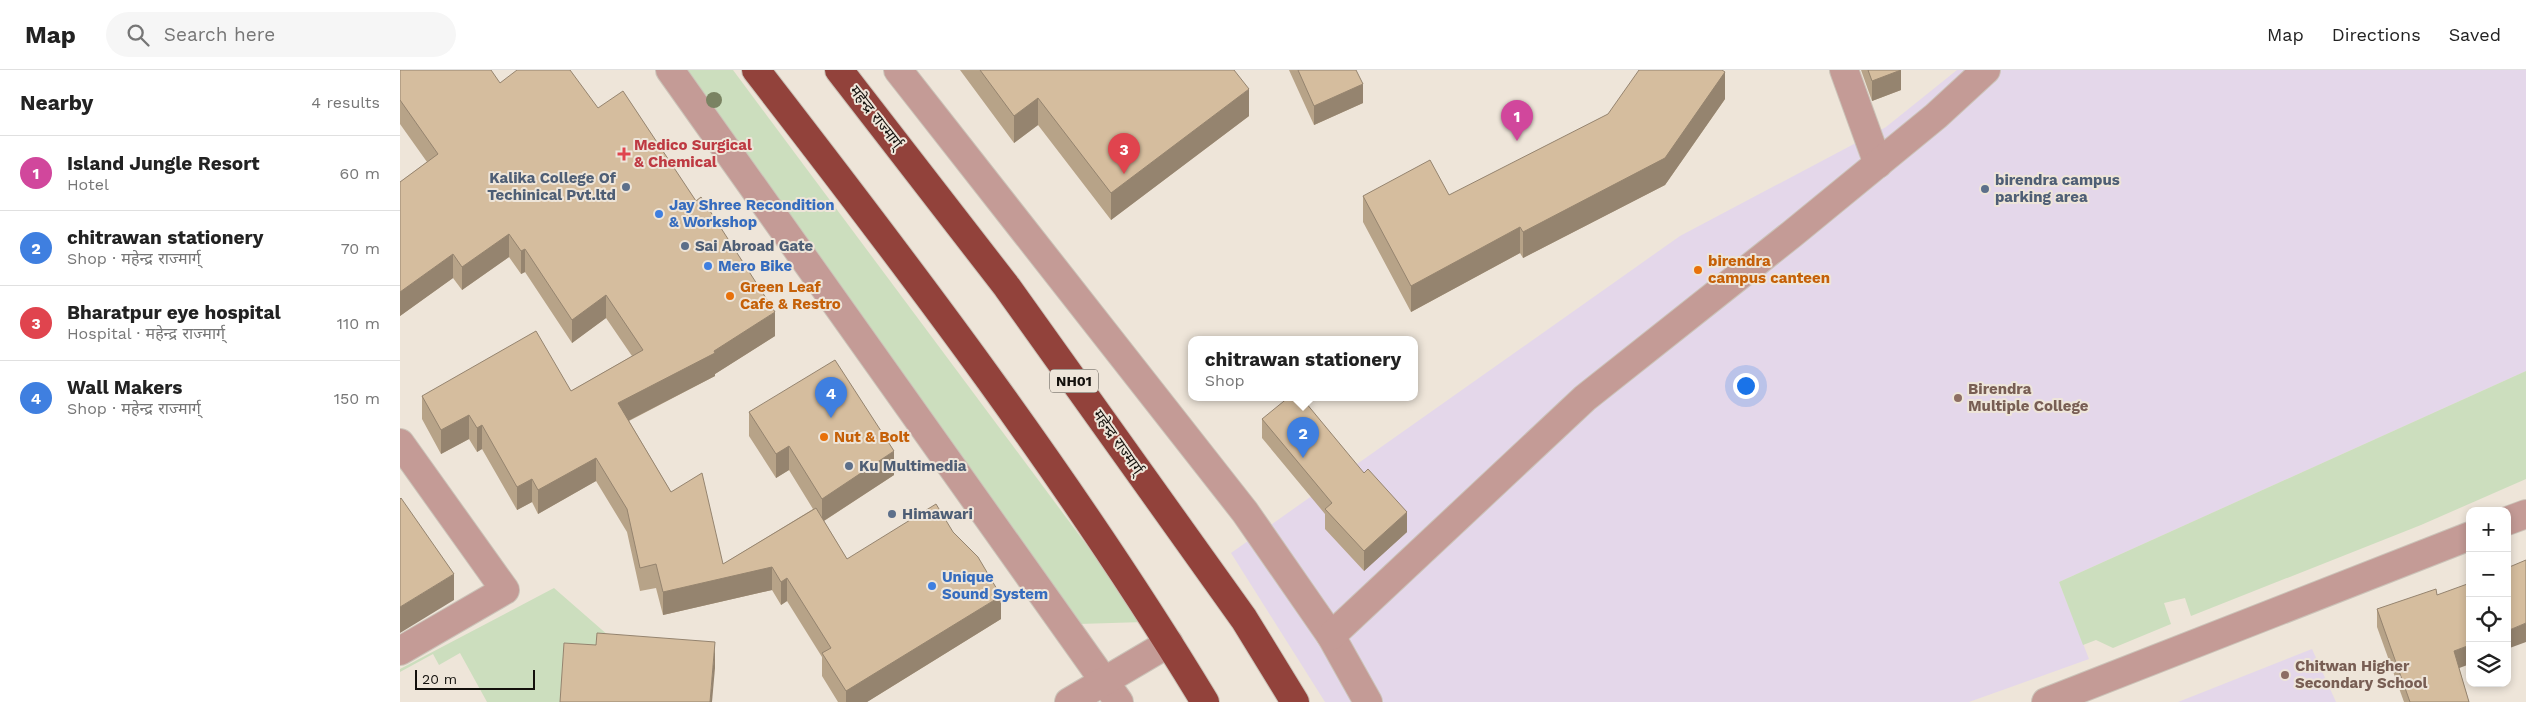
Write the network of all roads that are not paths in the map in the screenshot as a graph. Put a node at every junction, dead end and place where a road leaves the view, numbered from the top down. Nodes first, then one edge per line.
1 (670, 70) edge
2 (756, 70) edge
3 (840, 70) edge
4 (898, 70) edge
5 (1844, 70) edge
6 (1986, 70) edge
7 (1878, 164) junction
8 (400, 443) edge
9 (2526, 514) edge
10 (2511, 520) edge
11 (2466, 538) edge
12 (1331, 636) junction
13 (1169, 644) junction
14 (400, 651) edge
15 (1112, 691) edge
16 (1070, 702) edge
17 (1205, 702) edge
18 (1295, 702) edge
19 (1368, 702) edge
20 (2046, 702) edge

1 - 15 street
2 - 13 highway
3 - 18 highway, महेन्द्र राज्मार्ग् / NH01
4 - 12 street
5 - 7 street
6 - 7 street
7 - 12 street
8 - 14 street
9 - 10 street
11 - 20 street
12 - 19 street
13 - 15 street
13 - 17 highway
15 - 16 street

